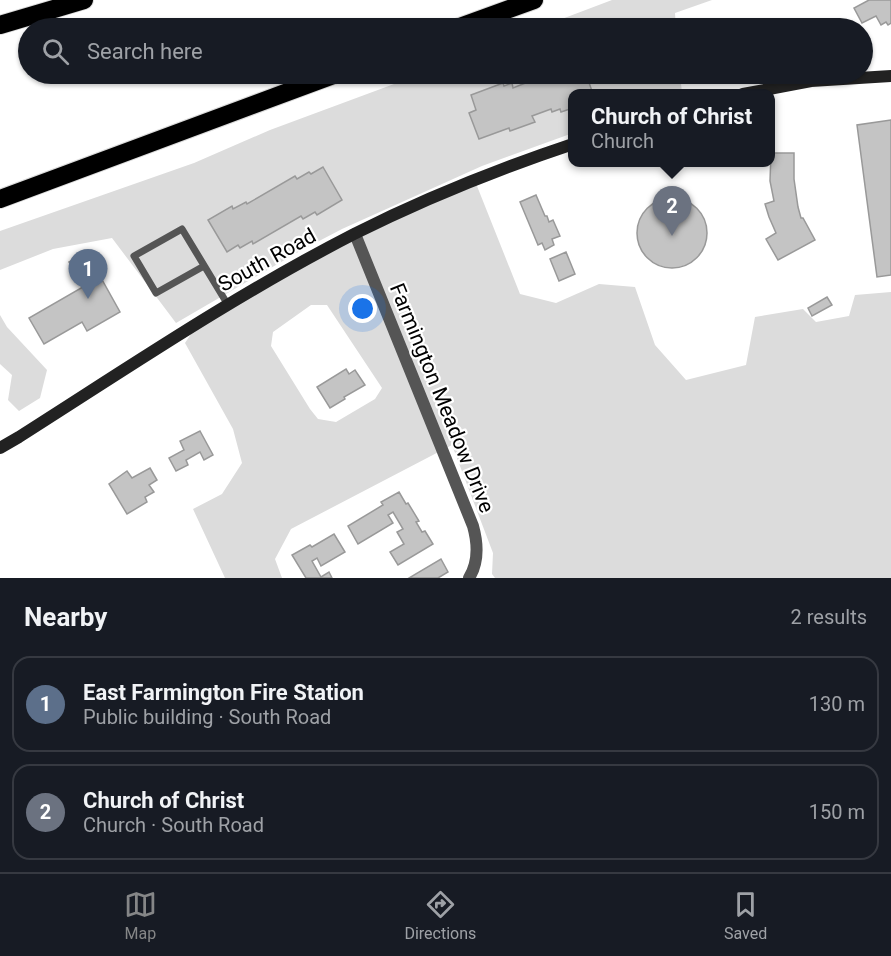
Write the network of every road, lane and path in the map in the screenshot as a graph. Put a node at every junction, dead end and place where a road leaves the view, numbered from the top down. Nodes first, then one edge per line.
1 (84, 0) edge
2 (534, 0) edge
3 (24, 18) edge
4 (484, 18) edge
5 (18, 20) edge
6 (0, 25) edge
7 (891, 76) edge
8 (873, 77) edge
9 (309, 84) edge
10 (794, 84) edge
11 (766, 89) edge
12 (568, 146) edge
13 (0, 199) edge
14 (355, 234) junction
15 (204, 266) junction
16 (228, 305) junction
17 (0, 448) edge
18 (469, 578) edge

1 - 3 highway
2 - 4 highway
5 - 6 highway
7 - 8 main road
9 - 13 highway
10 - 11 main road
12 - 14 main road, South Road
14 - 16 main road, South Road
14 - 18 street, Farmington Meadow Drive
15 - 15 lane
15 - 16 lane
16 - 17 main road, South Road

